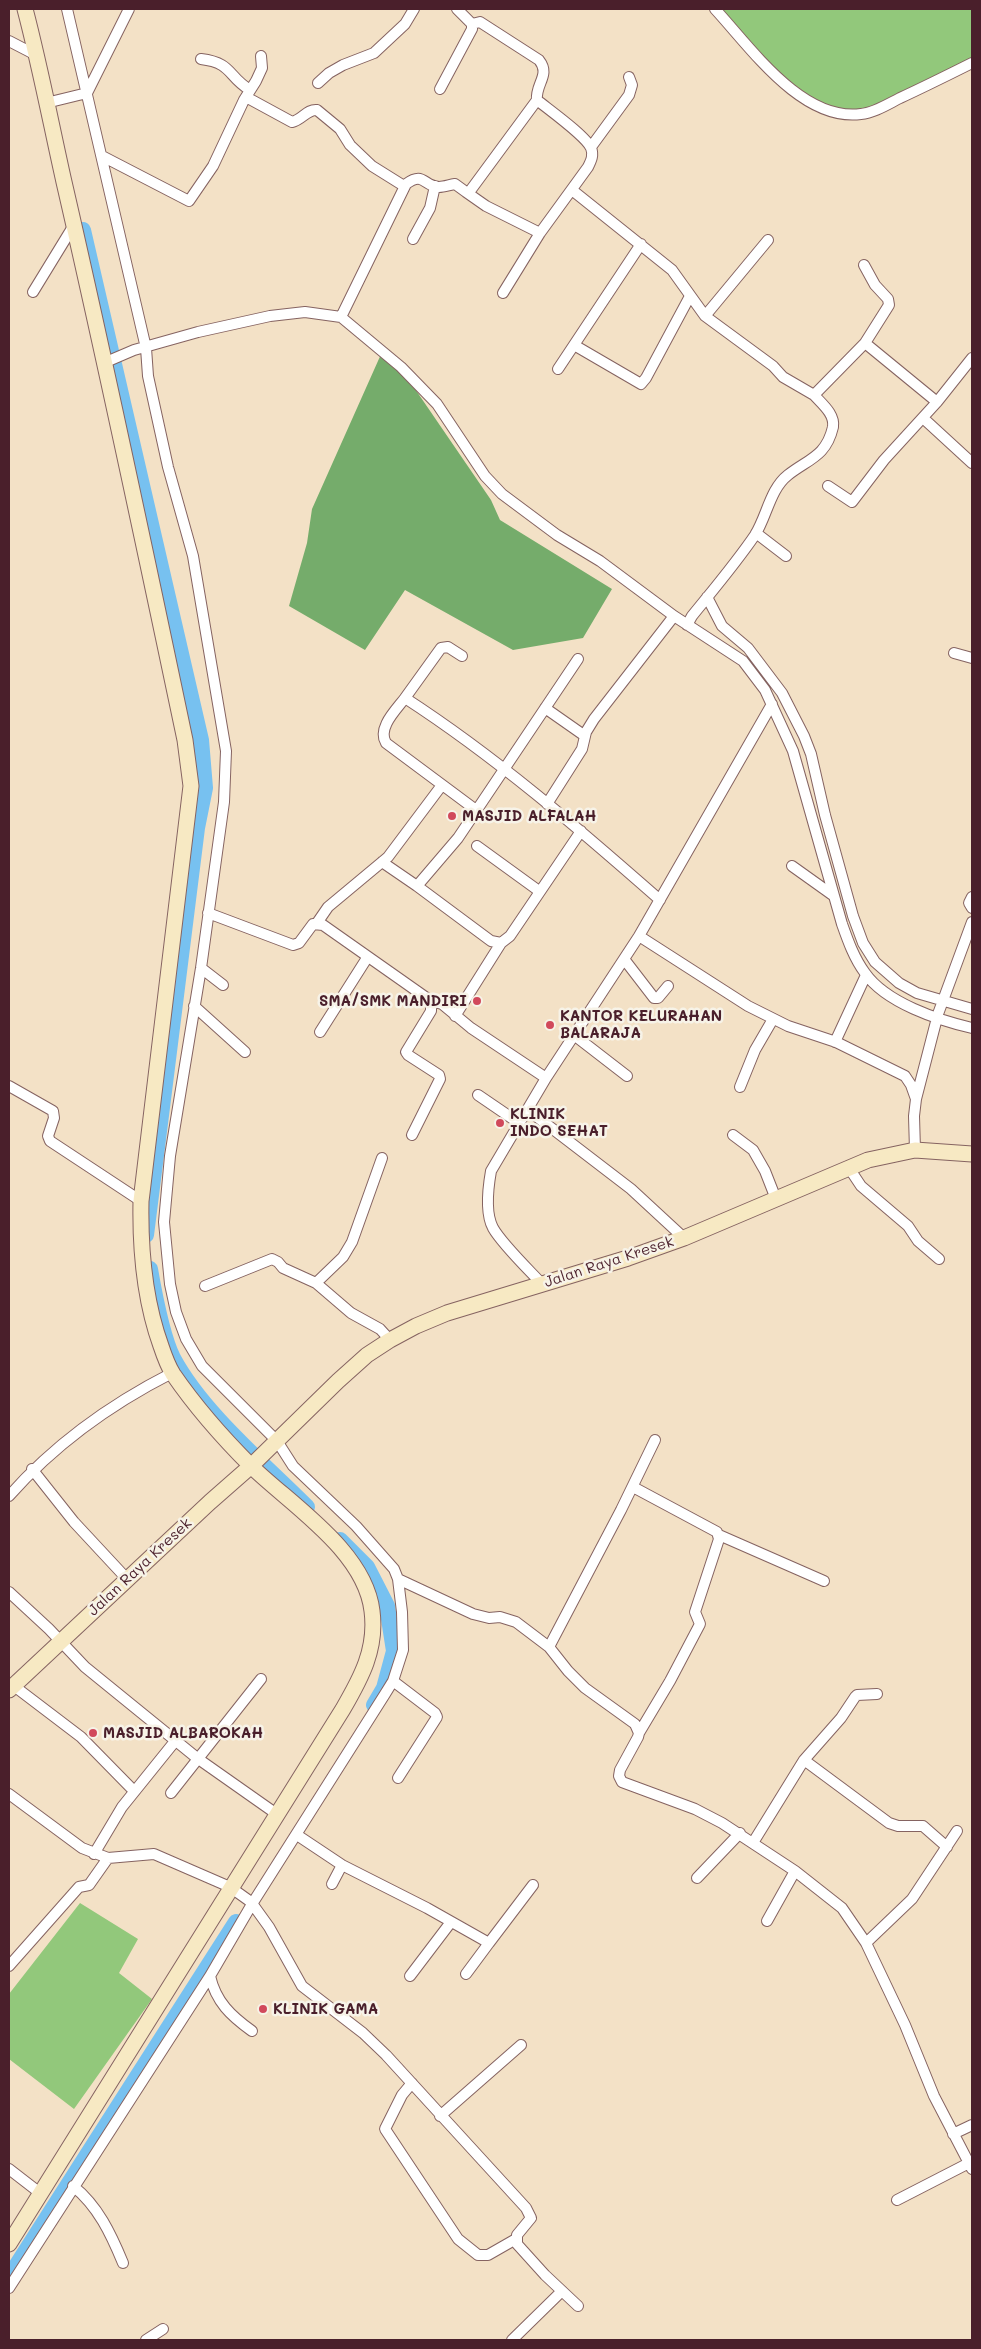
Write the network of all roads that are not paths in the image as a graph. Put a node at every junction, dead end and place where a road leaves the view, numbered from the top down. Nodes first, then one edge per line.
1 (25, 9) edge
2 (67, 9) edge
3 (129, 9) edge
4 (414, 9) edge
5 (457, 9) edge
6 (715, 9) edge
7 (472, 24) junction
8 (9, 41) edge
9 (38, 56) junction
10 (262, 56) dead end
11 (201, 59) dead end
12 (972, 63) edge
13 (629, 77) dead end
14 (318, 83) dead end
15 (440, 89) dead end
16 (87, 93) junction
17 (248, 94) junction
18 (536, 100) junction
19 (49, 103) junction
20 (591, 147) junction
21 (102, 156) junction
22 (404, 186) junction
23 (435, 186) junction
24 (572, 190) junction
25 (466, 192) junction
26 (74, 225) junction
27 (540, 233) junction
28 (412, 239) dead end
29 (768, 240) dead end
30 (641, 244) junction
31 (864, 265) dead end
32 (33, 292) dead end
33 (503, 293) dead end
34 (690, 296) junction
35 (344, 313) junction
36 (705, 316) junction
37 (865, 343) junction
38 (574, 345) junction
39 (146, 348) junction
40 (972, 358) edge
41 (107, 361) junction
42 (558, 369) dead end
43 (814, 396) junction
44 (937, 402) junction
45 (923, 418) junction
46 (972, 462) edge
47 (828, 486) dead end
48 (756, 533) junction
49 (786, 556) dead end
50 (706, 598) junction
51 (674, 616) junction
52 (690, 621) junction
53 (954, 653) dead end
54 (462, 656) dead end
55 (972, 658) edge
56 (578, 659) dead end
57 (404, 698) junction
58 (772, 704) junction
59 (545, 708) junction
60 (585, 736) junction
61 (504, 769) junction
62 (442, 785) junction
63 (547, 804) junction
64 (476, 810) junction
65 (581, 830) junction
66 (478, 846) dead end
67 (382, 862) junction
68 (792, 866) dead end
69 (417, 886) junction
70 (539, 891) junction
71 (834, 896) junction
72 (972, 897) edge
73 (660, 900) junction
74 (972, 908) edge
75 (208, 914) junction
76 (848, 921) junction
77 (972, 922) edge
78 (317, 923) junction
79 (639, 936) junction
80 (501, 943) junction
81 (857, 947) junction
82 (367, 958) junction
83 (624, 958) junction
84 (201, 968) junction
85 (869, 969) junction
86 (883, 980) junction
87 (223, 985) dead end
88 (668, 986) dead end
89 (896, 990) junction
90 (431, 1001) junction
91 (942, 1003) junction
92 (194, 1006) junction
93 (972, 1009) edge
94 (455, 1016) junction
95 (937, 1017) junction
96 (773, 1019) junction
97 (972, 1028) edge
98 (320, 1032) dead end
99 (574, 1036) junction
100 (835, 1042) junction
101 (245, 1052) dead end
102 (627, 1076) dead end
103 (546, 1078) junction
104 (9, 1086) edge
105 (740, 1087) dead end
106 (478, 1095) dead end
107 (916, 1099) junction
108 (528, 1110) junction
109 (519, 1123) junction
110 (412, 1135) dead end
111 (734, 1135) dead end
112 (915, 1150) junction
113 (972, 1154) edge
114 (382, 1158) dead end
115 (850, 1168) junction
116 (776, 1199) junction
117 (141, 1201) junction
118 (684, 1238) junction
119 (939, 1259) dead end
120 (316, 1283) junction
121 (542, 1284) junction
122 (205, 1286) dead end
123 (390, 1340) junction
124 (172, 1372) junction
125 (655, 1440) dead end
126 (275, 1443) junction
127 (252, 1465) junction
128 (32, 1469) junction
129 (633, 1487) junction
130 (9, 1496) edge
131 (718, 1535) junction
132 (127, 1579) junction
133 (398, 1579) junction
134 (824, 1581) dead end
135 (9, 1592) edge
136 (61, 1641) junction
137 (549, 1647) junction
138 (261, 1679) dead end
139 (393, 1681) junction
140 (11, 1688) edge
141 (877, 1694) dead end
142 (639, 1733) junction
143 (176, 1740) junction
144 (197, 1758) junction
145 (804, 1760) junction
146 (398, 1778) dead end
147 (134, 1791) junction
148 (171, 1793) dead end
149 (9, 1794) edge
150 (278, 1815) junction
151 (957, 1831) dead end
152 (740, 1833) junction
153 (297, 1835) junction
154 (754, 1842) junction
155 (947, 1847) junction
156 (94, 1854) junction
157 (108, 1858) junction
158 (342, 1865) junction
159 (795, 1871) junction
160 (697, 1878) dead end
161 (332, 1884) dead end
162 (533, 1885) dead end
163 (232, 1888) junction
164 (251, 1903) junction
165 (766, 1921) dead end
166 (451, 1922) junction
167 (489, 1943) junction
168 (866, 1943) junction
169 (9, 1966) edge
170 (466, 1974) dead end
171 (210, 1976) junction
172 (410, 1976) dead end
173 (252, 2031) dead end
174 (521, 2046) dead end
175 (412, 2083) junction
176 (440, 2116) junction
177 (972, 2125) edge
178 (953, 2134) junction
179 (970, 2166) edge
180 (9, 2169) edge
181 (73, 2186) junction
182 (40, 2194) junction
183 (897, 2200) dead end
184 (516, 2238) junction
185 (9, 2244) edge
186 (123, 2263) dead end
187 (9, 2288) edge
188 (562, 2291) junction
189 (578, 2306) dead end
190 (146, 2340) edge
191 (159, 2340) edge
192 (512, 2340) edge

1 - 9 street
2 - 16 street
3 - 16 street
4 - 14 street
5 - 7 street
6 - 12 street
7 - 15 street
7 - 18 street
8 - 9 street
9 - 19 street
10 - 17 street
11 - 17 street
13 - 20 street
16 - 19 street
16 - 21 street
17 - 21 street
17 - 22 street
18 - 20 street
18 - 25 street
19 - 26 street
20 - 24 street
21 - 39 street
22 - 23 street
22 - 35 street
23 - 25 street
23 - 28 street
24 - 27 street
24 - 30 street
25 - 27 street
26 - 32 street
26 - 41 street
27 - 33 street
29 - 36 street
30 - 34 street
30 - 38 street
31 - 37 street
34 - 36 street
34 - 38 street
35 - 39 street
35 - 51 street
36 - 43 street
37 - 43 street
37 - 44 street
38 - 42 street
39 - 41 street
39 - 75 street
40 - 44 street
41 - 117 street
43 - 48 street
44 - 45 street
45 - 46 street
45 - 47 street
48 - 49 street
48 - 50 street
50 - 52 street
50 - 76 street
51 - 52 street
51 - 60 street
52 - 58 street
53 - 55 street
54 - 57 street
56 - 59 street
57 - 61 street
57 - 62 street
58 - 71 street
58 - 73 street
59 - 60 street
59 - 61 street
60 - 63 street
61 - 63 street
61 - 64 street
62 - 64 street
62 - 67 street
63 - 65 street
64 - 69 street
65 - 70 street
65 - 73 street
66 - 70 street
67 - 69 street
67 - 78 street
68 - 71 street
69 - 80 street
70 - 80 street
71 - 76 street
72 - 74 street
73 - 79 street
75 - 78 street
75 - 84 street
76 - 81 street
77 - 91 street
78 - 82 street
79 - 83 street
79 - 96 street
80 - 94 street
81 - 85 street
81 - 85 street
82 - 90 street
82 - 98 street
83 - 88 street
83 - 99 street
84 - 87 street
84 - 92 street
85 - 86 street
85 - 86 street
85 - 100 street
86 - 89 street
86 - 89 street
89 - 91 street
89 - 95 street
90 - 94 street
90 - 110 street
91 - 93 street
91 - 95 street
92 - 101 street
92 - 126 street
94 - 103 street
95 - 97 street
95 - 107 street
96 - 100 street
96 - 105 street
99 - 102 street
99 - 103 street
100 - 107 street
103 - 108 street
104 - 117 street
106 - 109 street
107 - 112 street
108 - 109 street
108 - 118 street
109 - 121 street
111 - 116 street
112 - 113 street, Jalan Raya Kresek
112 - 115 street, Jalan Raya Kresek
114 - 120 street
115 - 116 street, Jalan Raya Kresek
115 - 119 street
116 - 118 street, Jalan Raya Kresek
117 - 124 street
118 - 121 street, Jalan Raya Kresek
120 - 122 street
120 - 123 street
121 - 123 street, Jalan Raya Kresek
123 - 126 street, Jalan Raya Kresek
124 - 127 street
124 - 128 street
125 - 129 street
126 - 127 street, Jalan Raya Kresek
126 - 133 street
127 - 132 street, Jalan Raya Kresek
127 - 150 street
128 - 130 street
128 - 132 street
129 - 131 street
129 - 137 street
131 - 134 street
131 - 142 street
132 - 136 street, Jalan Raya Kresek
133 - 137 street
133 - 139 street
135 - 136 street
136 - 140 street, Jalan Raya Kresek
136 - 143 street
137 - 142 street
138 - 144 street
139 - 146 street
139 - 153 street
140 - 147 street
141 - 145 street
142 - 152 street
143 - 144 street
143 - 147 street
144 - 148 street
144 - 150 street
145 - 154 street
145 - 155 street
147 - 156 street
149 - 156 street
150 - 163 street
151 - 155 street
152 - 154 street
152 - 160 street
153 - 158 street
153 - 164 street
154 - 159 street
155 - 168 street
156 - 157 street
157 - 163 street
157 - 169 street
158 - 161 street
158 - 166 street
159 - 165 street
159 - 168 street
162 - 167 street
163 - 164 street
163 - 182 street
164 - 171 street
164 - 175 street
166 - 167 street
166 - 172 street
167 - 170 street
168 - 178 street
171 - 173 street
171 - 181 street
174 - 176 street
175 - 176 street
175 - 184 street
176 - 184 street
177 - 178 street
178 - 179 street
179 - 183 street
180 - 182 street
181 - 186 street
181 - 187 street
182 - 185 street
184 - 188 street
188 - 189 street
188 - 192 street
190 - 191 street

